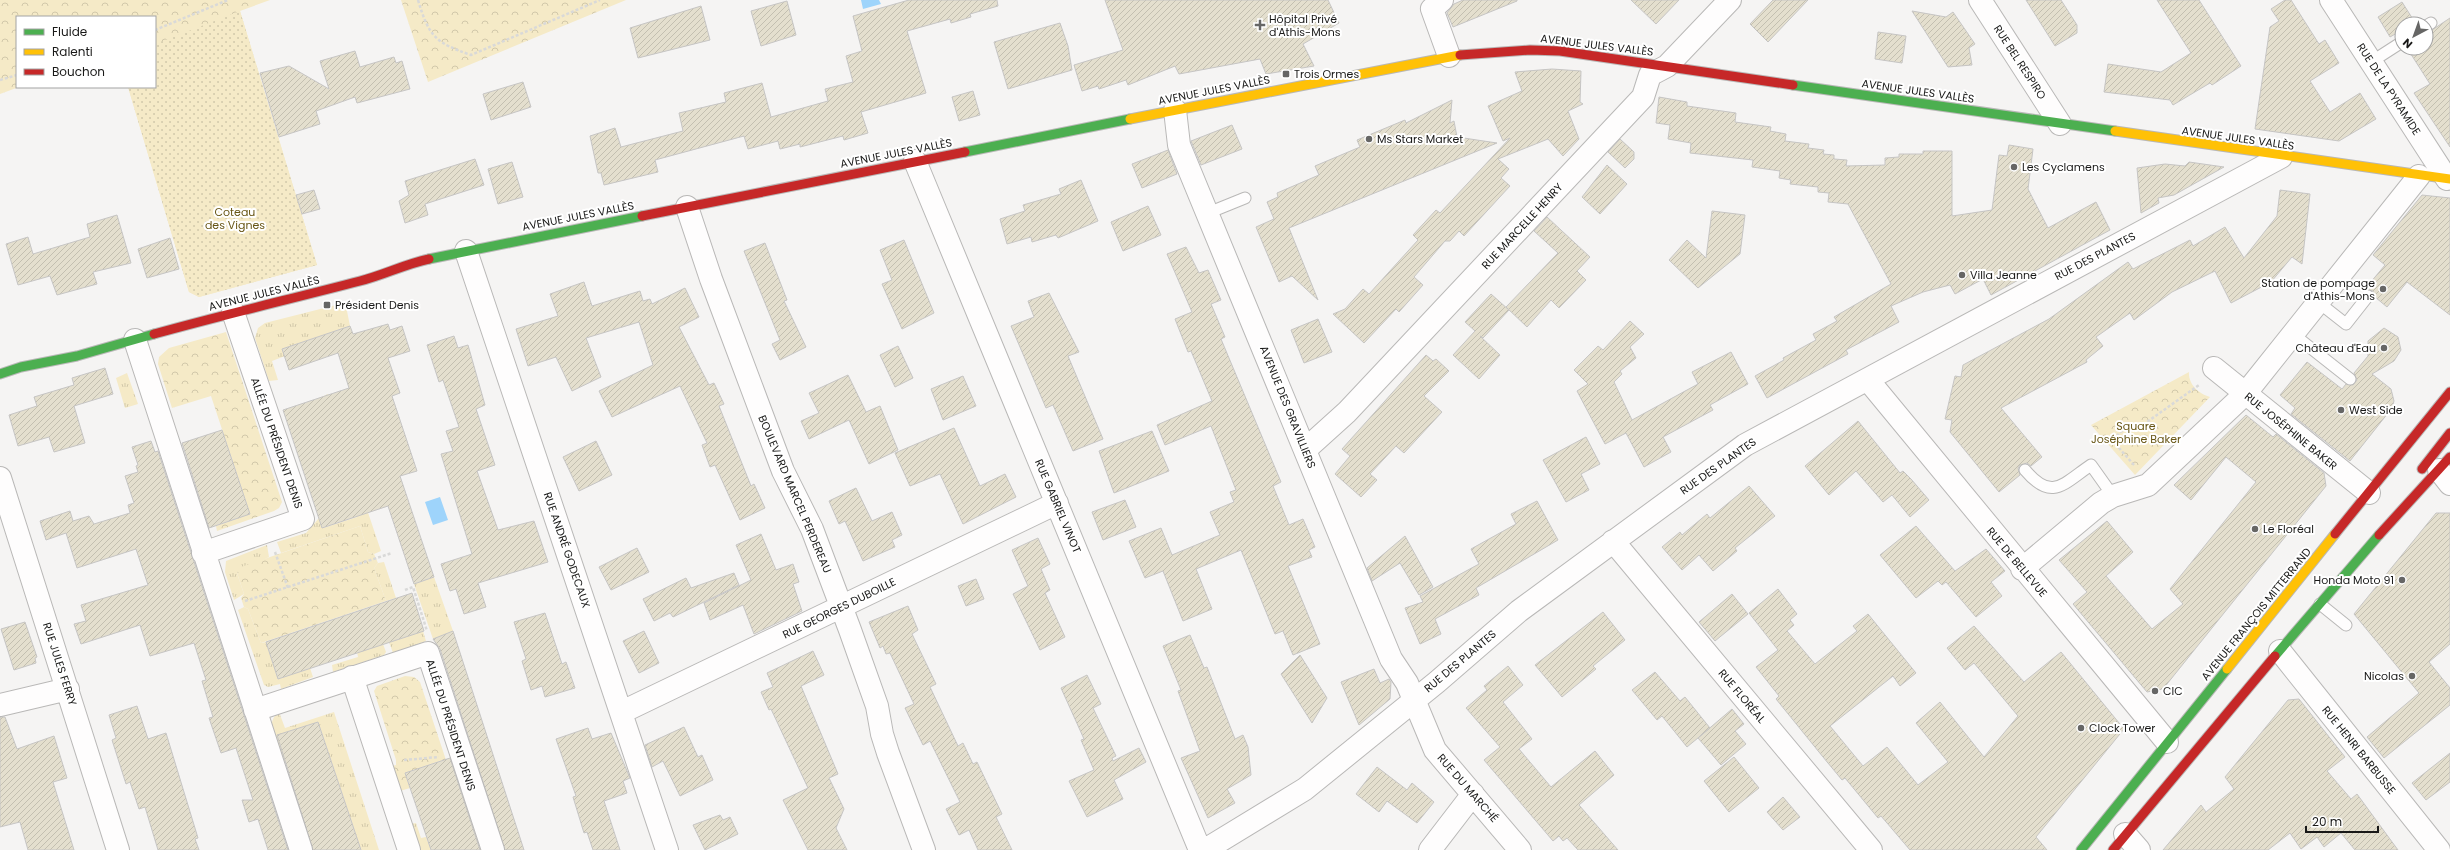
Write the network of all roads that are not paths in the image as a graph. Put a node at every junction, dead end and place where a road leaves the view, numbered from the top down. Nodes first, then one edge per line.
1 (1442, 0) edge
2 (1730, 0) edge
3 (1980, 0) edge
4 (2331, 0) edge
5 (2394, 47) edge
6 (1449, 56) junction
7 (2372, 62) junction
8 (1667, 66) junction
9 (1175, 110) junction
10 (2060, 124) junction
11 (2281, 156) junction
12 (915, 161) junction
13 (2419, 176) junction
14 (2448, 179) edge
15 (1245, 198) dead end
16 (688, 207) junction
17 (1208, 213) junction
18 (466, 251) junction
19 (2368, 296) dead end
20 (2318, 302) junction
21 (233, 312) junction
22 (2293, 334) junction
23 (135, 340) junction
24 (2214, 368) road end
25 (0, 374) edge
26 (2350, 379) dead end
27 (1868, 380) junction
28 (2450, 392) edge
29 (2245, 394) junction
30 (2450, 433) edge
31 (1306, 449) junction
32 (2025, 470) dead end
33 (2446, 470) edge
34 (0, 478) edge
35 (2415, 478) dead end
36 (2407, 490) dead end
37 (2369, 493) junction
38 (2113, 496) junction
39 (1057, 503) junction
40 (1613, 541) junction
41 (2368, 547) junction
42 (203, 553) junction
43 (2022, 569) junction
44 (2320, 604) junction
45 (841, 608) junction
46 (2346, 625) dead end
47 (2280, 650) junction
48 (352, 677) junction
49 (68, 689) junction
50 (1414, 699) junction
51 (0, 705) edge
52 (255, 710) junction
53 (622, 712) junction
54 (2168, 742) junction
55 (1473, 794) junction
56 (2119, 842) edge
57 (118, 850) edge
58 (302, 850) edge
59 (409, 850) edge
60 (493, 850) edge
61 (667, 850) edge
62 (924, 850) edge
63 (1200, 850) edge
64 (1205, 850) edge
65 (1430, 850) edge
66 (1520, 850) edge
67 (1871, 850) edge
68 (2081, 850) edge
69 (2139, 850) edge
70 (2439, 850) edge

1 - 6 street
2 - 8 street, RUE MARCELLE HENRY
3 - 10 street, RUE BEL RESPIRO
4 - 7 street, RUE DE LA PYRAMIDE
5 - 7 lane
6 - 8 main road, AVENUE JULES VALLÈS
6 - 9 main road, AVENUE JULES VALLÈS
7 - 14 street, RUE DE LA PYRAMIDE
8 - 10 main road, AVENUE JULES VALLÈS
8 - 31 street, RUE MARCELLE HENRY
9 - 12 main road, AVENUE JULES VALLÈS
9 - 17 street, AVENUE DES GRAVILLIERS
10 - 11 main road, AVENUE JULES VALLÈS
11 - 13 main road, AVENUE JULES VALLÈS
11 - 27 street, RUE DES PLANTES
12 - 16 main road, AVENUE JULES VALLÈS
12 - 39 street, RUE GABRIEL VINOT
13 - 14 main road, AVENUE JULES VALLÈS
13 - 20 street
15 - 17 lane
16 - 18 main road, AVENUE JULES VALLÈS
16 - 45 street, BOULEVARD MARCEL PERDEREAU
17 - 31 street, AVENUE DES GRAVILLIERS
18 - 21 main road, AVENUE JULES VALLÈS
18 - 53 street, RUE ANDRÉ GODECAUX
19 - 20 lane
20 - 22 street
21 - 23 main road, AVENUE JULES VALLÈS
21 - 42 street, ALLÉE DU PRÉSIDENT DENIS
22 - 26 lane
22 - 29 street
23 - 25 main road, AVENUE JULES VALLÈS
23 - 42 street
24 - 29 street, RUE JOSÉPHINE BAKER
27 - 40 street, RUE DES PLANTES
27 - 43 street, RUE DE BELLEVUE
28 - 37 main road, AVENUE FRANÇOIS MITTERRAND
29 - 37 street, RUE JOSÉPHINE BAKER
29 - 38 street
30 - 35 main road
31 - 50 street, AVENUE DES GRAVILLIERS
32 - 38 lane
33 - 41 main road
34 - 49 street, RUE JULES FERRY
36 - 41 main road
37 - 54 main road, AVENUE FRANÇOIS MITTERRAND
38 - 43 street
39 - 45 street, RUE GEORGES DUBOILLE
39 - 63 street, RUE GABRIEL VINOT
40 - 50 street, RUE DES PLANTES
40 - 67 street, RUE FLORÉAL
41 - 44 main road
42 - 52 street
43 - 54 street, RUE DE BELLEVUE
44 - 46 lane
44 - 47 main road
45 - 53 street, RUE GEORGES DUBOILLE
45 - 62 street, BOULEVARD MARCEL PERDEREAU
47 - 56 main road
47 - 70 street, RUE HENRI BARBUSSE
48 - 52 street, ALLÉE DU PRÉSIDENT DENIS
48 - 59 street
48 - 60 street, ALLÉE DU PRÉSIDENT DENIS
49 - 51 street
49 - 57 street, RUE JULES FERRY
50 - 55 street, RUE DU MARCHÉ
50 - 64 street, RUE DES PLANTES
52 - 58 street
53 - 61 street, RUE ANDRÉ GODECAUX
54 - 68 main road, AVENUE FRANÇOIS MITTERRAND
55 - 65 street
55 - 66 street, RUE DU MARCHÉ
56 - 69 street

